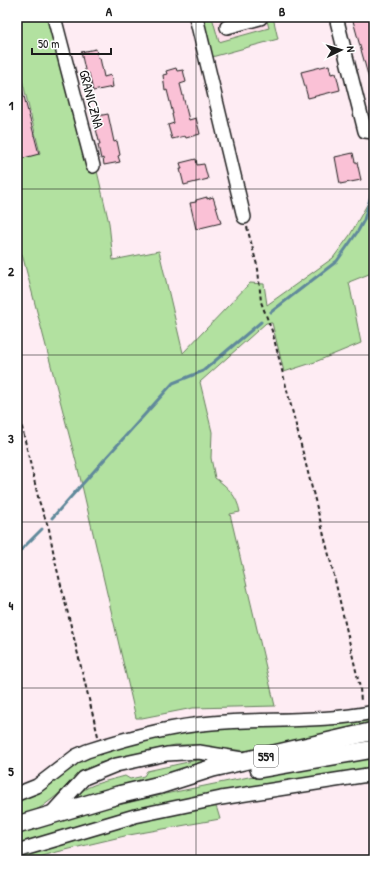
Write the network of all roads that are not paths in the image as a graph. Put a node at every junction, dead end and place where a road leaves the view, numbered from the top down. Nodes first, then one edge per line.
1 (54, 17) edge
2 (196, 17) edge
3 (260, 17) edge
4 (336, 17) edge
5 (227, 27) dead end
6 (374, 132) edge
7 (93, 166) dead end
8 (244, 217) road end
9 (374, 712) edge
10 (374, 731) edge
11 (374, 749) edge
12 (246, 760) junction
13 (374, 774) edge
14 (160, 785) junction
15 (17, 794) edge
16 (49, 816) junction
17 (17, 825) edge
18 (17, 851) edge

1 - 7 street, GRANICZNA
2 - 8 street
3 - 5 street
4 - 6 street
9 - 15 street
10 - 12 main road, 559
11 - 14 main road, 559
12 - 14 main road, 559
12 - 16 street
13 - 18 street
14 - 16 main road, 559
16 - 17 main road, 559

